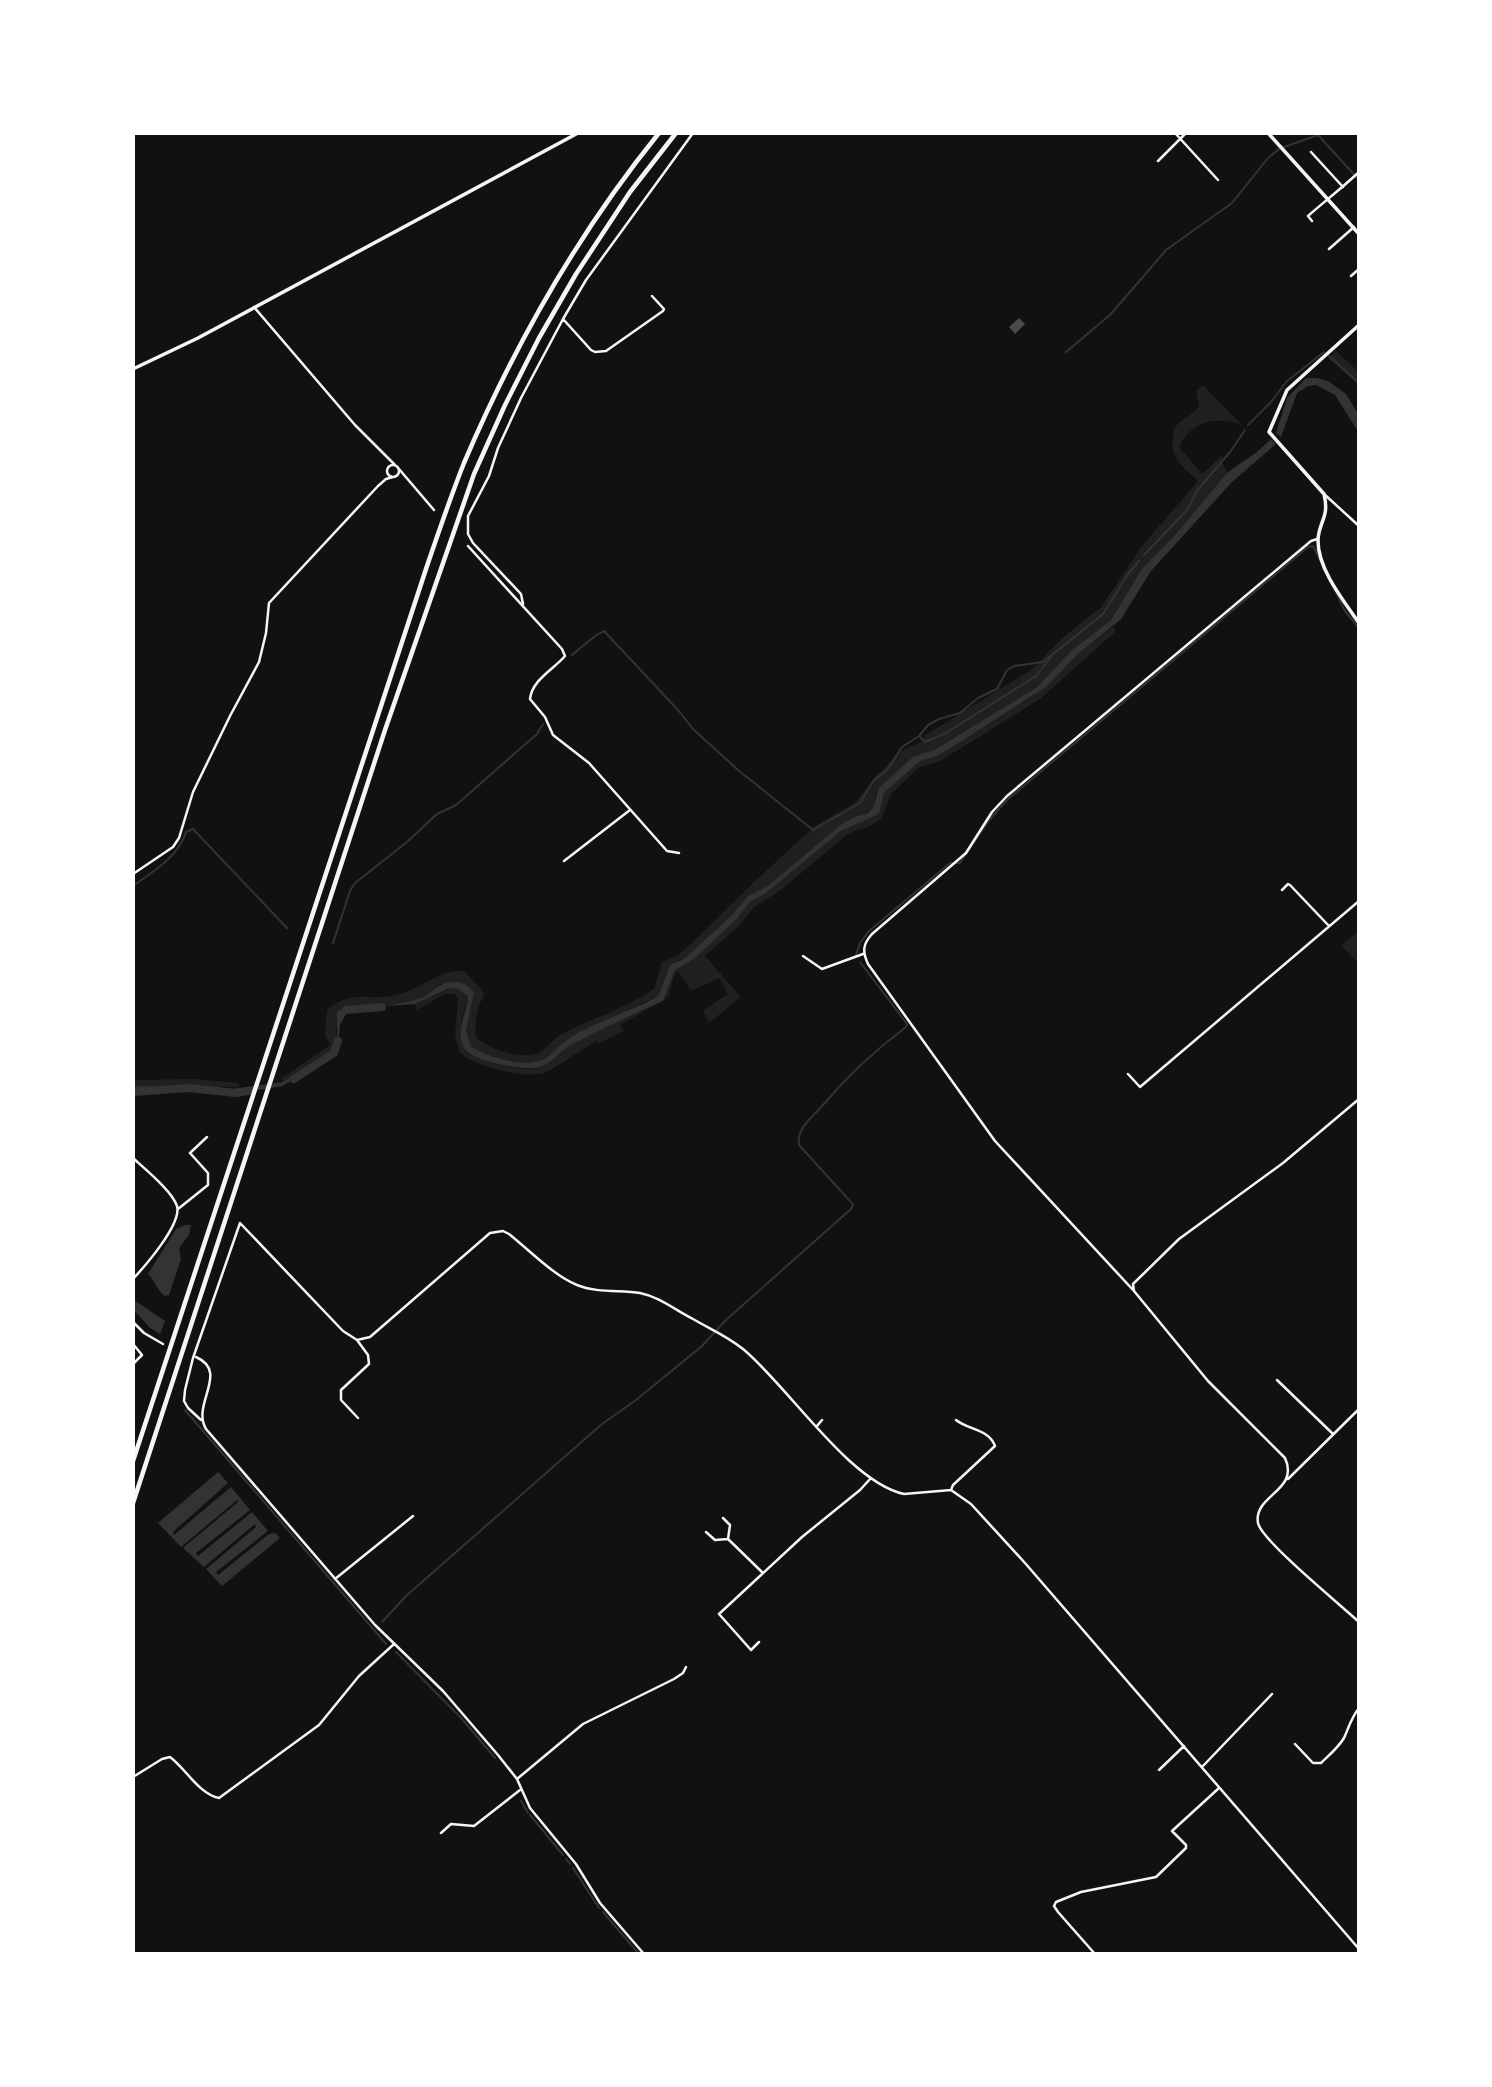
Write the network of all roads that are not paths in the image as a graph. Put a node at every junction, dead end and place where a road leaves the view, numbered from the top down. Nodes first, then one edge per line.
1 (578, 133) edge
2 (659, 133) edge
3 (676, 133) edge
4 (693, 133) edge
5 (1175, 133) edge
6 (1186, 133) edge
7 (1268, 133) edge
8 (1180, 139) junction
9 (1311, 152) dead end
10 (1158, 161) dead end
11 (1359, 172) edge
12 (1218, 180) dead end
13 (1343, 187) junction
14 (1328, 200) junction
15 (1312, 221) dead end
16 (1354, 227) junction
17 (1359, 233) edge
18 (1329, 249) dead end
19 (1359, 269) edge
20 (1351, 276) dead end
21 (652, 296) dead end
22 (254, 306) junction
23 (563, 319) junction
24 (1359, 325) edge
25 (133, 369) edge
26 (388, 459) junction
27 (395, 465) junction
28 (399, 469) junction
29 (388, 470) junction
30 (394, 477) junction
31 (404, 477) junction
32 (386, 479) junction
33 (1324, 494) junction
34 (434, 510) dead end
35 (1359, 526) edge
36 (1317, 539) junction
37 (468, 546) dead end
38 (523, 604) junction
39 (1359, 622) edge
40 (630, 810) junction
41 (679, 853) dead end
42 (564, 861) dead end
43 (133, 874) edge
44 (1282, 890) dead end
45 (1359, 901) edge
46 (1329, 926) junction
47 (863, 954) junction
48 (803, 956) dead end
49 (1128, 1074) dead end
50 (1359, 1099) edge
51 (207, 1138) dead end
52 (133, 1158) edge
53 (177, 1209) junction
54 (133, 1279) edge
55 (1134, 1291) junction
56 (133, 1322) edge
57 (357, 1340) junction
58 (133, 1344) edge
59 (163, 1344) dead end
60 (196, 1357) dead end
61 (133, 1364) edge
62 (1277, 1380) dead end
63 (1359, 1409) edge
64 (358, 1418) dead end
65 (201, 1420) junction
66 (822, 1420) dead end
67 (956, 1420) dead end
68 (817, 1426) junction
69 (1332, 1433) junction
70 (133, 1461) edge
71 (871, 1478) junction
72 (1288, 1479) junction
73 (951, 1490) junction
74 (133, 1503) edge
75 (413, 1516) dead end
76 (723, 1518) dead end
77 (706, 1532) dead end
78 (728, 1538) junction
79 (763, 1573) junction
80 (335, 1579) junction
81 (1359, 1622) edge
82 (760, 1642) dead end
83 (394, 1644) junction
84 (686, 1667) dead end
85 (1272, 1694) dead end
86 (1359, 1708) edge
87 (1295, 1744) dead end
88 (1184, 1746) junction
89 (1202, 1767) junction
90 (1159, 1770) dead end
91 (133, 1777) edge
92 (517, 1779) junction
93 (1219, 1788) junction
94 (520, 1790) junction
95 (440, 1833) dead end
96 (1359, 1949) edge
97 (642, 1954) edge
98 (1095, 1954) edge

1 - 22 street
2 - 70 highway
3 - 74 highway
4 - 23 street
5 - 8 street
6 - 8 street
7 - 14 street
8 - 10 street
8 - 12 street
9 - 13 street
11 - 13 street
13 - 14 street
14 - 15 street
14 - 16 street
16 - 17 street
16 - 18 street
19 - 20 street
21 - 23 street
22 - 25 street
22 - 26 street
23 - 38 street
24 - 33 street
26 - 27 street
26 - 29 street
27 - 28 street
27 - 29 street
28 - 30 street
28 - 31 street
29 - 30 street
29 - 32 street
30 - 31 street
30 - 32 street
31 - 34 street
32 - 43 street
33 - 35 street
33 - 36 street
36 - 39 street
36 - 47 street
37 - 38 street
38 - 40 street
40 - 41 street
40 - 42 street
44 - 46 street
45 - 46 street
46 - 49 street
47 - 48 street
47 - 55 street
50 - 55 street
51 - 53 street
52 - 53 street
53 - 54 street
55 - 72 street
56 - 59 street
57 - 64 street
57 - 65 street
57 - 68 street
58 - 61 street
60 - 65 street
62 - 69 street
63 - 69 street
65 - 80 street
66 - 68 street
67 - 73 street
68 - 71 street
69 - 72 street
71 - 73 street
71 - 79 street
72 - 81 street
73 - 88 street
75 - 80 street
76 - 78 street
77 - 78 street
78 - 79 street
79 - 82 street
80 - 83 street
83 - 91 street
83 - 92 street
84 - 92 street
85 - 89 street
86 - 87 street
88 - 89 street
88 - 90 street
89 - 93 street
92 - 94 street
93 - 96 street
93 - 98 street
94 - 95 street
94 - 97 street

